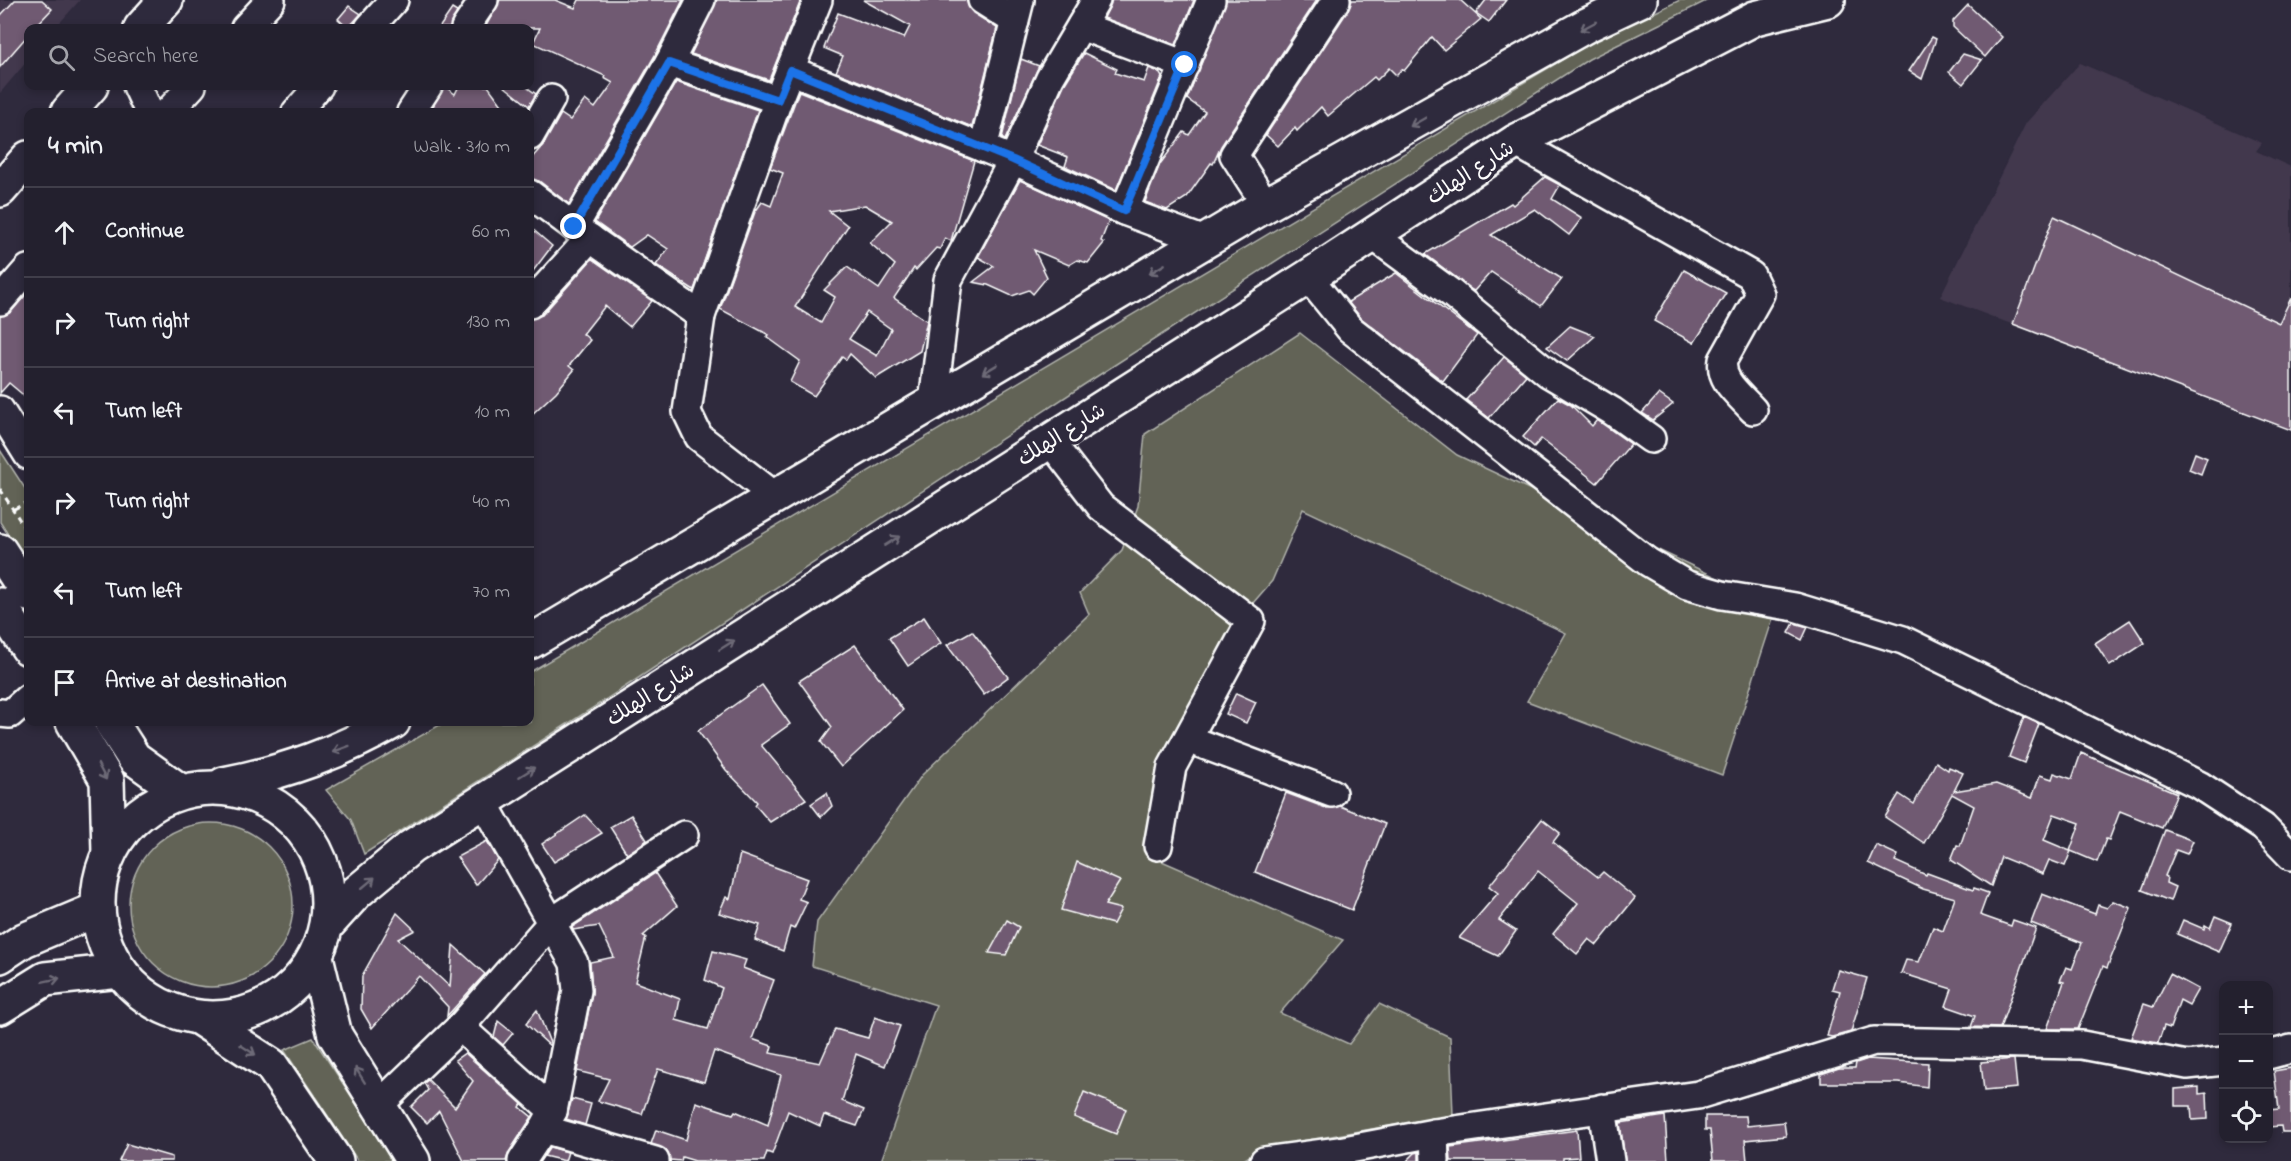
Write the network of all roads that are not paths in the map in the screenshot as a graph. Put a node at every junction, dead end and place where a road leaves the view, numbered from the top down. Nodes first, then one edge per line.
1 (166, 0) edge
2 (271, 0) edge
3 (394, 0) edge
4 (484, 0) edge
5 (700, 0) edge
6 (819, 0) edge
7 (982, 0) edge
8 (1096, 0) edge
9 (1211, 0) edge
10 (1336, 0) edge
11 (1640, 0) edge
12 (1828, 0) edge
13 (1018, 10) edge
14 (145, 24) edge
15 (249, 24) edge
16 (373, 24) edge
17 (468, 24) edge
18 (1081, 26) junction
19 (669, 63) junction
20 (1185, 65) junction
21 (790, 70) junction
22 (87, 90) edge
23 (138, 90) edge
24 (188, 90) edge
25 (316, 90) edge
26 (425, 90) edge
27 (551, 99) dead end
28 (778, 100) junction
29 (72, 108) edge
30 (147, 108) edge
31 (172, 108) edge
32 (300, 108) edge
33 (414, 108) edge
34 (534, 129) edge
35 (1515, 142) junction
36 (983, 148) junction
37 (1013, 160) junction
38 (24, 163) edge
39 (0, 190) edge
40 (534, 197) edge
41 (1266, 205) junction
42 (1124, 211) junction
43 (582, 232) junction
44 (1372, 235) junction
45 (1205, 241) junction
46 (24, 274) edge
47 (1308, 277) junction
48 (534, 298) edge
49 (0, 301) edge
50 (700, 316) junction
51 (933, 403) junction
52 (1753, 410) dead end
53 (14, 419) edge
54 (1652, 439) dead end
55 (1050, 441) junction
56 (24, 445) edge
57 (777, 497) junction
58 (0, 551) edge
59 (24, 588) edge
60 (0, 605) edge
61 (534, 640) edge
62 (24, 642) edge
63 (24, 702) edge
64 (0, 713) edge
65 (76, 726) edge
66 (114, 726) edge
67 (386, 726) edge
68 (1188, 739) junction
69 (195, 789) junction
70 (1332, 794) dead end
71 (482, 800) junction
72 (684, 835) dead end
73 (1158, 846) dead end
74 (109, 853) junction
75 (2291, 856) edge
76 (98, 909) junction
77 (553, 921) junction
78 (327, 925) junction
79 (0, 956) edge
80 (316, 957) junction
81 (120, 972) junction
82 (0, 1007) edge
83 (199, 1018) junction
84 (460, 1027) junction
85 (2291, 1049) edge
86 (2273, 1054) edge
87 (2219, 1061) edge
88 (379, 1105) junction
89 (1602, 1108) junction
90 (548, 1120) junction
91 (1434, 1133) junction
92 (1340, 1156) edge
93 (336, 1161) edge
94 (412, 1161) edge
95 (522, 1161) edge
96 (655, 1161) edge
97 (1264, 1161) edge
98 (1435, 1161) edge
99 (1610, 1161) edge

1 - 14 main road
2 - 15 street
3 - 16 street
4 - 17 street
5 - 19 street
6 - 21 street
7 - 13 street
8 - 18 street
9 - 20 street
10 - 41 street
11 -> 41 main road
12 - 35 main road, شارع الهلك
13 - 36 street
18 - 20 street
18 - 37 street
19 - 28 street
19 - 43 street
20 - 42 street
21 - 28 street
21 - 36 street
22 - 29 main road
23 - 30 street
24 - 31 street
25 - 32 street
26 - 33 street
27 - 34 street
28 - 50 street
35 - 44 main road, شارع الهلك
35 - 52 street
36 - 37 street
37 - 42 street
37 - 51 street
38 - 39 main road
40 - 43 street
41 - 45 main road
42 - 45 street
43 - 48 street
43 - 50 street
44 - 47 main road, شارع الهلك
44 - 54 street
45 -> 51 main road
46 - 49 street
47 - 55 main road, شارع الهلك
47 - 75 street
50 - 57 street
51 - 57 main road
53 - 56 street
55 - 68 street
71 -> 55 main road, شارع الهلك
57 - 61 main road
58 - 59 main road
60 - 62 main road
63 - 64 street
65 -> 74 main road
66 - 69 main road
67 -> 69 main road
68 - 70 street
68 - 73 street
69 - 74 main road
69 - 78 main road
71 - 77 street
78 -> 71 main road, شارع الهلك
72 - 77 street
74 - 76 main road
76 - 79 main road
76 - 81 main road
77 - 84 street
77 - 90 street
78 - 80 main road
80 - 83 main road
88 -> 80 main road
82 -> 81 main road
81 - 83 main road
83 -> 93 main road
84 - 88 street
84 - 90 street
85 - 86 street
87 - 89 street
88 - 94 main road
89 - 91 street
89 - 99 street
90 - 95 street
90 - 96 street
91 - 92 street
91 - 98 street
92 - 97 street

